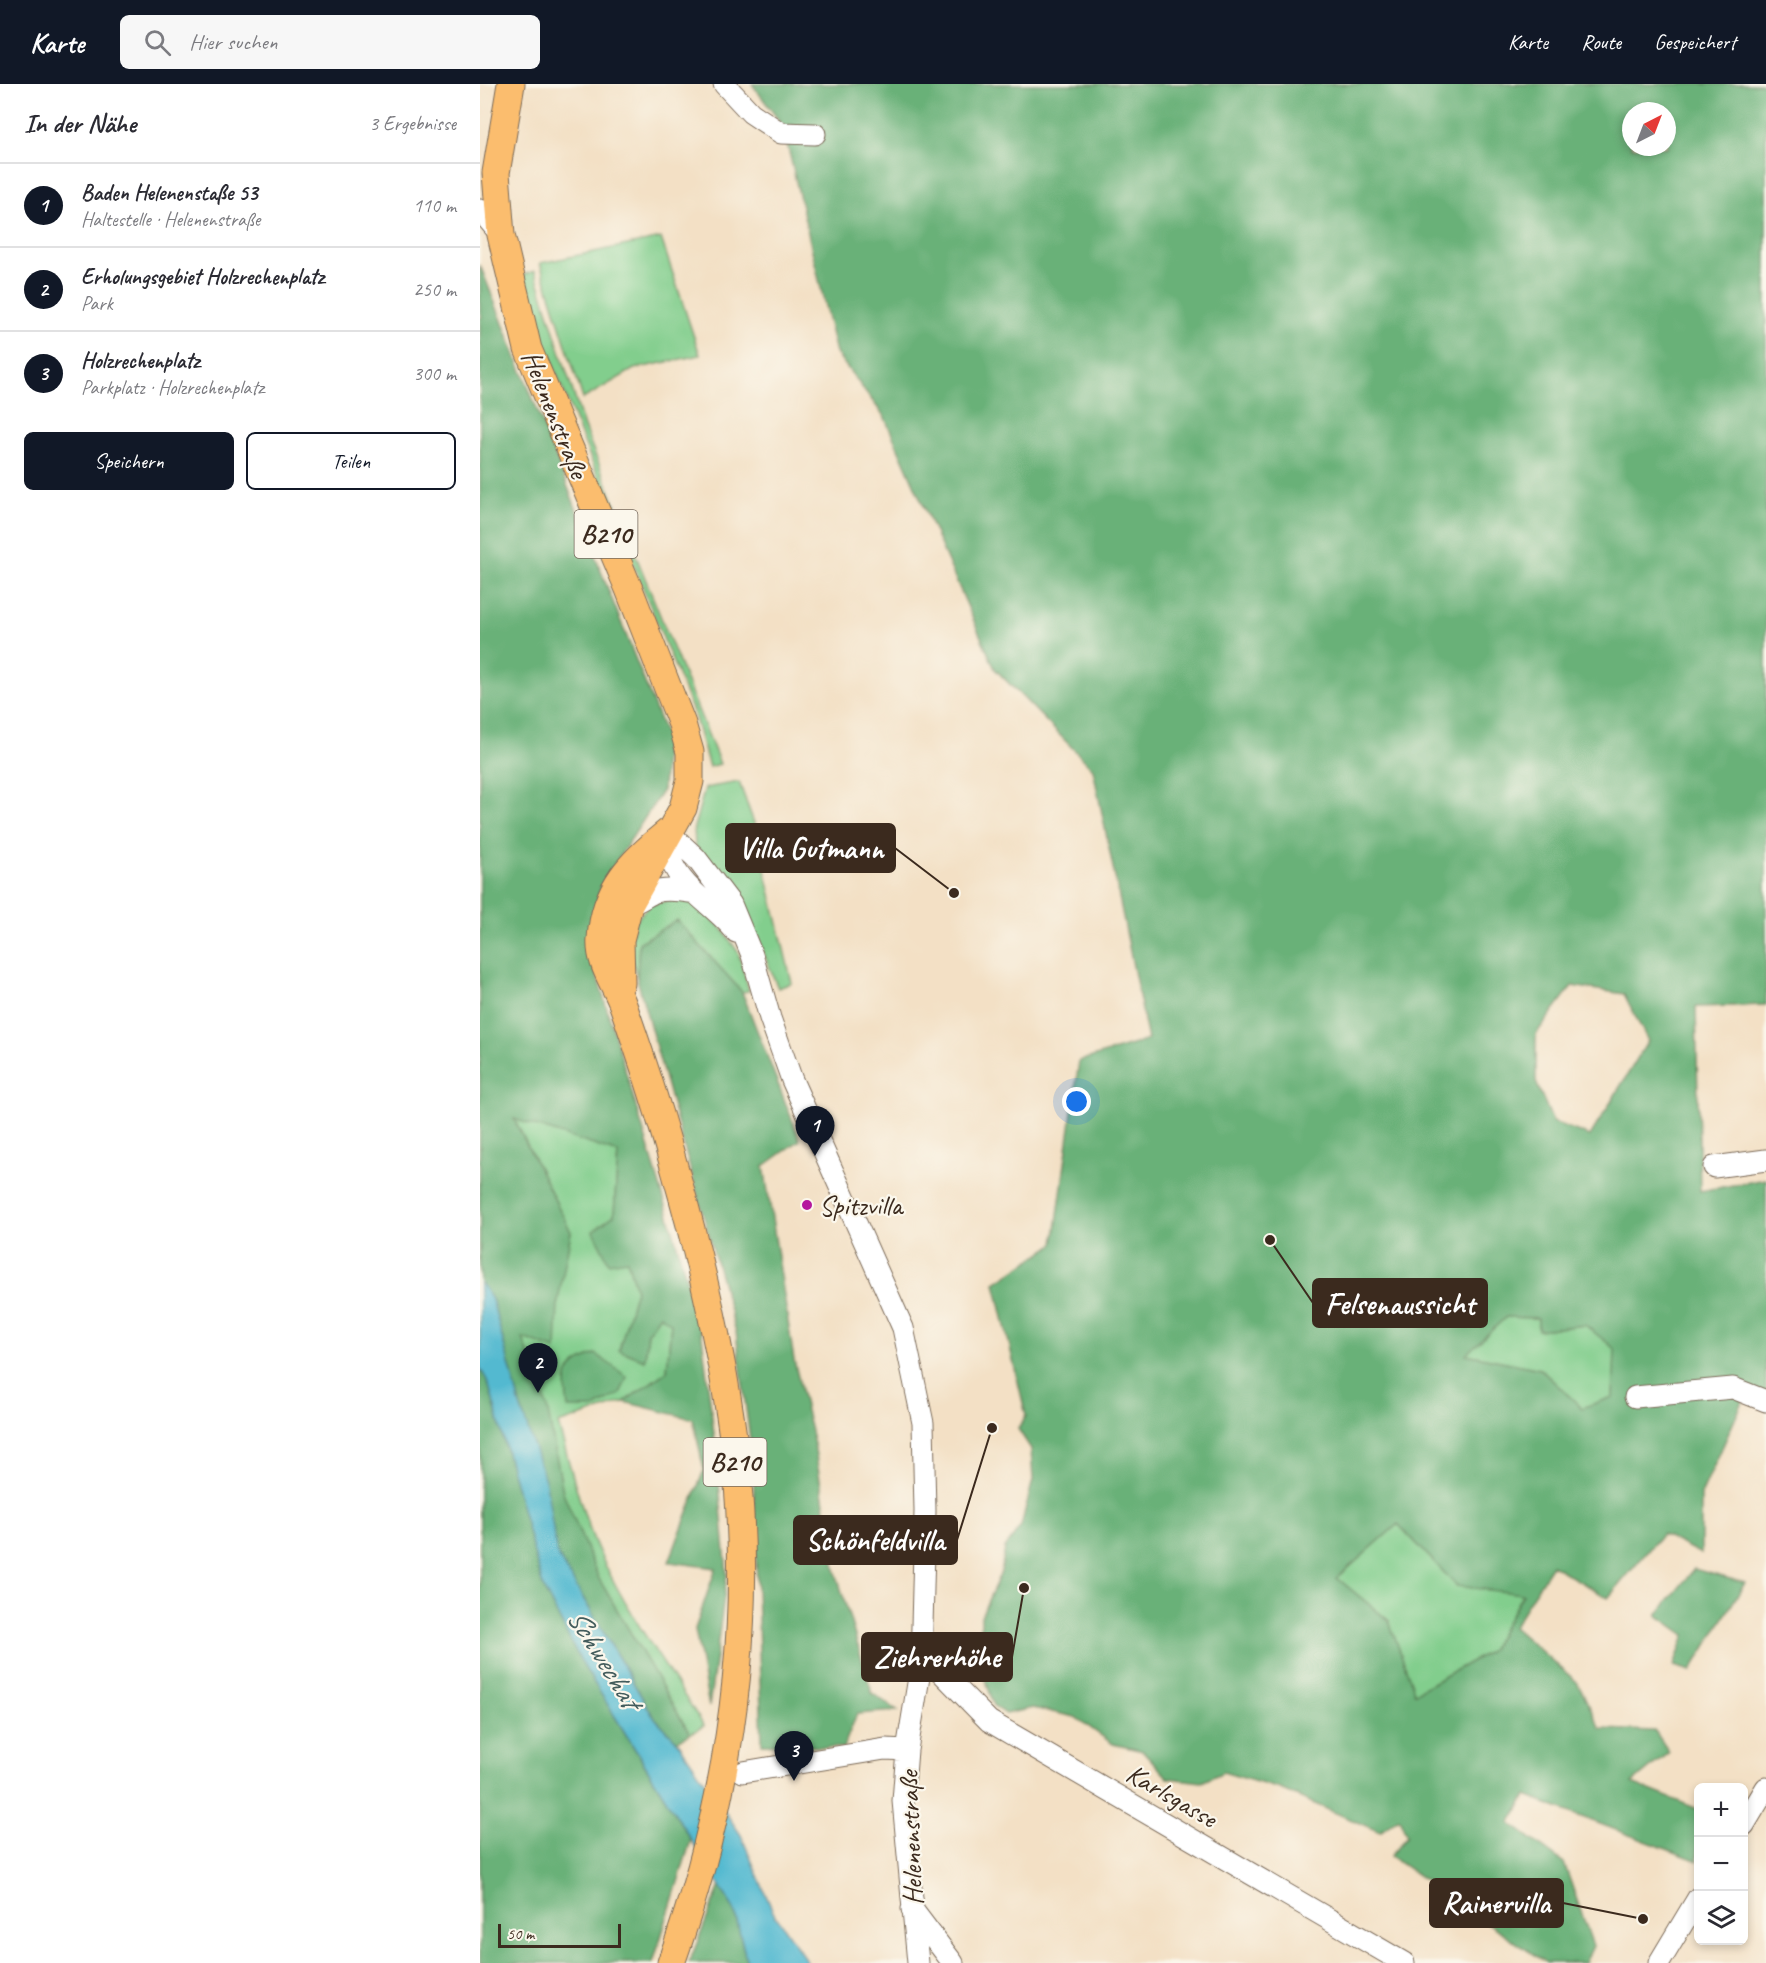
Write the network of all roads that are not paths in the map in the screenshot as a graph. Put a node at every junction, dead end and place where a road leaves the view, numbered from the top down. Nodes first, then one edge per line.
1 (511, 84) edge
2 (724, 84) edge
3 (815, 134) dead end
4 (480, 210) edge
5 (490, 227) edge
6 (668, 832) junction
7 (694, 893) junction
8 (629, 905) junction
9 (752, 955) junction
10 (622, 1002) junction
11 (1766, 1160) edge
12 (1714, 1167) dead end
13 (1635, 1396) dead end
14 (1766, 1401) edge
15 (921, 1665) junction
16 (907, 1750) junction
17 (743, 1772) dead end
18 (1766, 1788) edge
19 (1748, 1817) edge
20 (1694, 1905) edge
21 (912, 1909) junction
22 (672, 1963) edge
23 (918, 1963) edge
24 (953, 1963) edge
25 (1404, 1963) edge
26 (1659, 1963) edge

1 - 5 main road, Helenenstraße / B210
2 - 3 street
4 - 5 street
5 - 6 main road, Helenenstraße / B210
6 - 7 street, Helenenstraße
6 - 8 main road, Helenenstraße / B210
6 - 9 street, Helenenstraße
6 - 10 main road, B210
7 - 8 street
7 - 9 street, Helenenstraße
8 - 10 main road, B210
9 - 15 street, Helenenstraße
10 - 22 main road, B210
11 - 12 street
13 - 14 street
15 - 16 street, Helenenstraße
15 - 25 street, Karlsgasse
16 - 17 street
16 - 21 street, Helenenstraße
18 - 19 street
20 - 26 street
21 - 23 street, Helenenstraße
21 - 24 street

